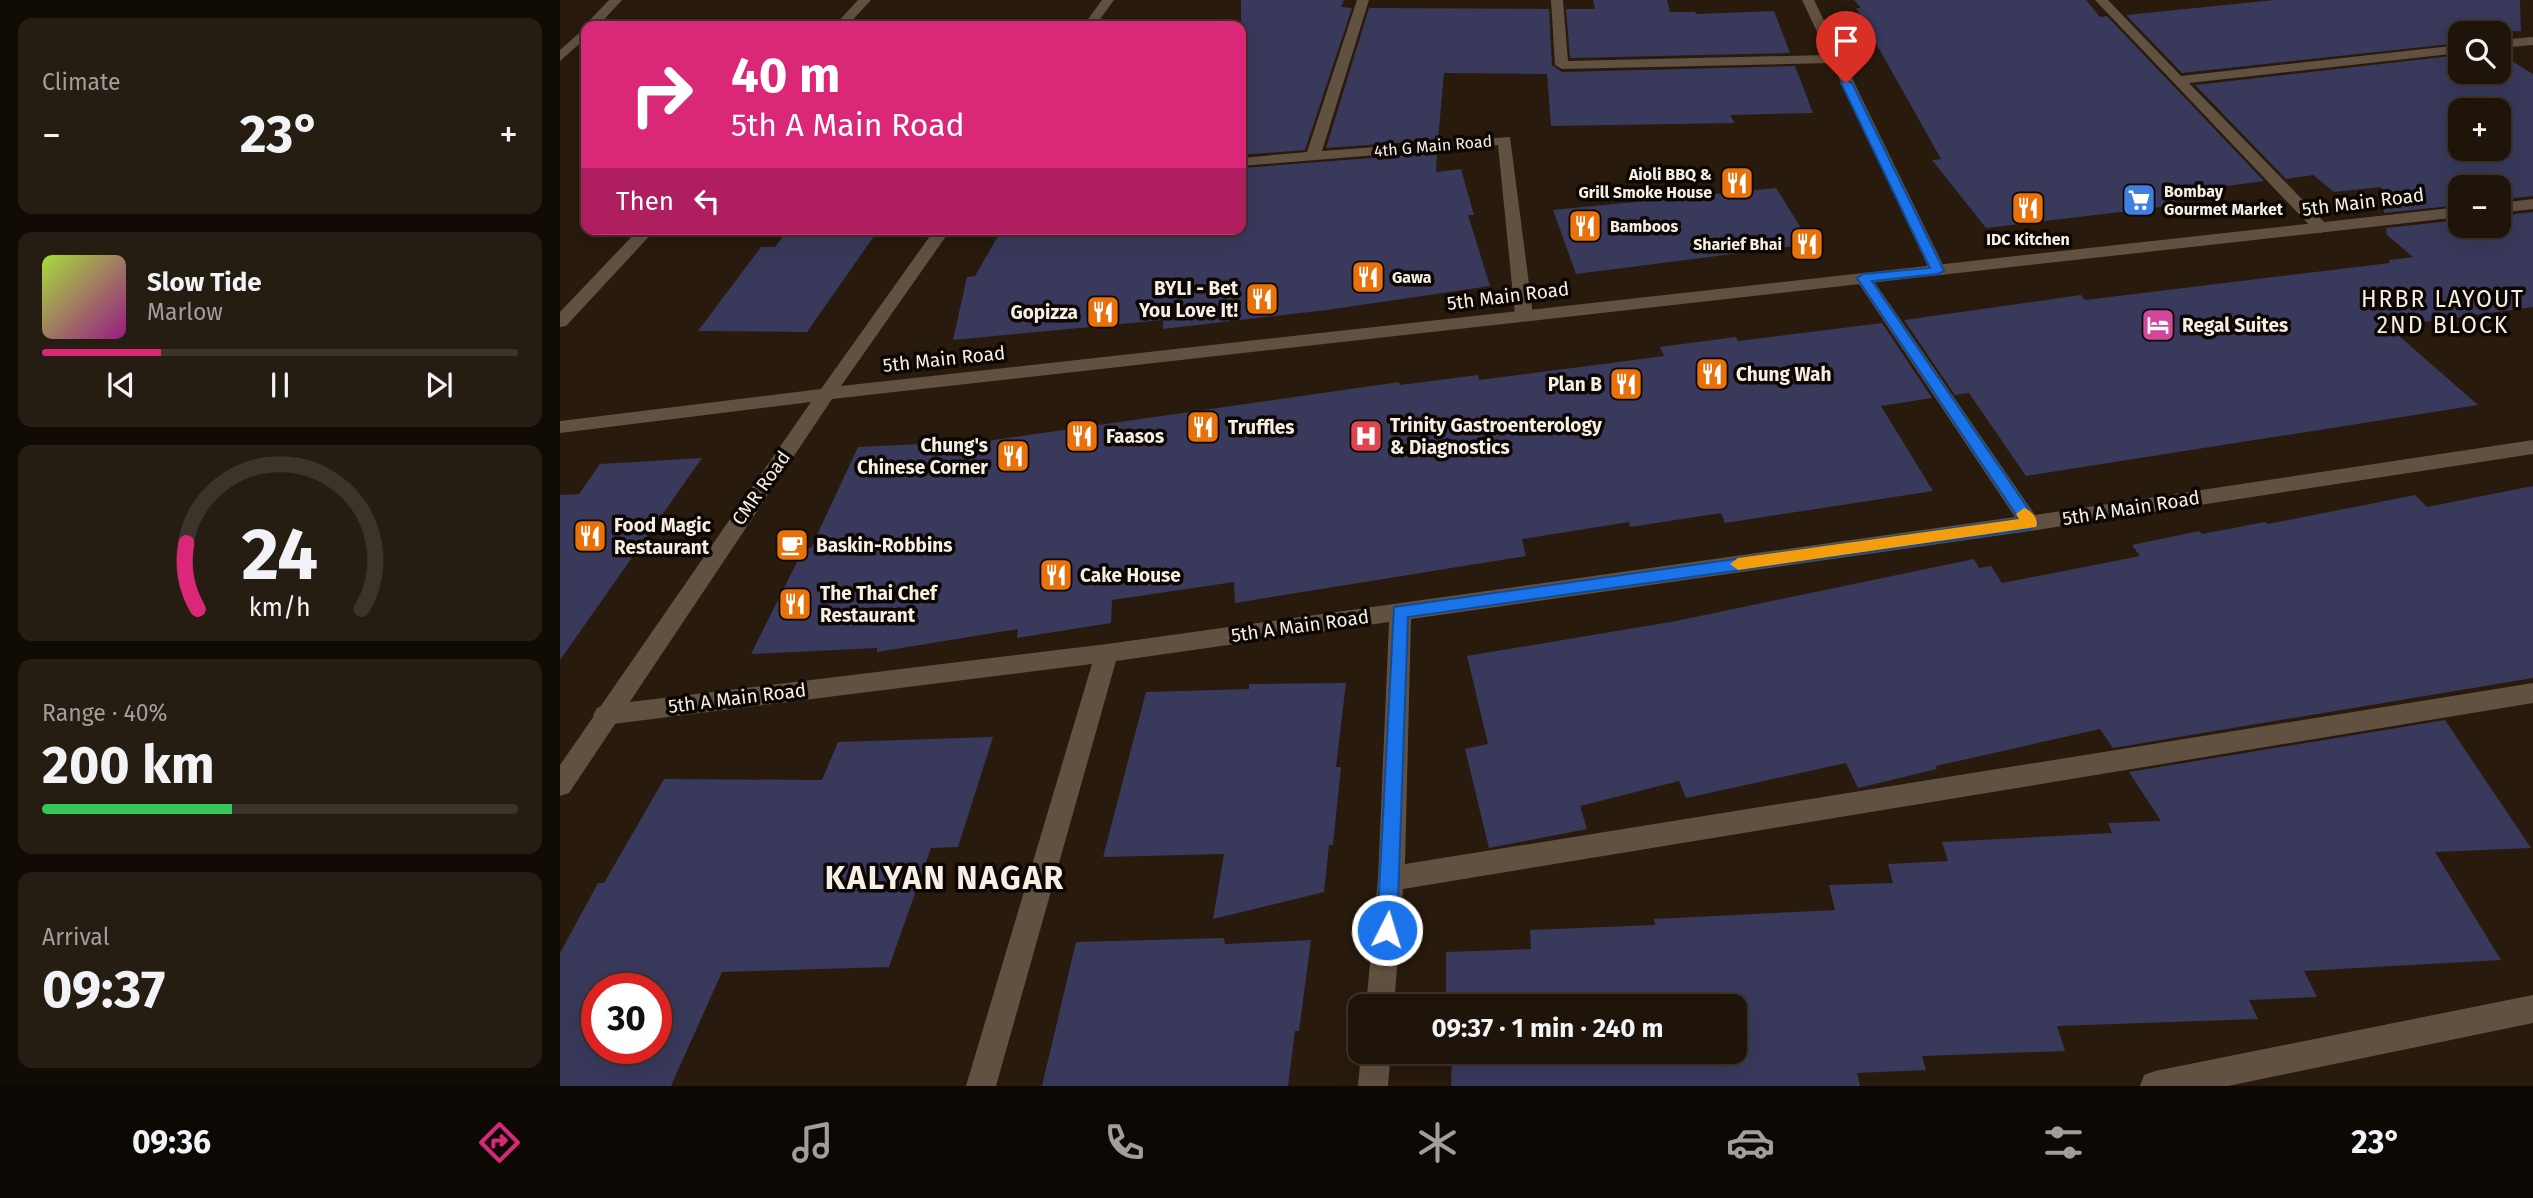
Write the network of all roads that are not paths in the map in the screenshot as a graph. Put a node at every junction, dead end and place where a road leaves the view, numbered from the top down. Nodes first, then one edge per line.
1 (616, 0) edge
2 (865, 0) edge
3 (1108, 0) edge
4 (1363, 0) edge
5 (1557, 0) edge
6 (1808, 0) edge
7 (2120, 0) edge
8 (2102, 1) edge
9 (596, 21) edge
10 (845, 21) edge
11 (1093, 21) edge
12 (581, 36) edge
13 (2533, 41) edge
14 (2511, 43) edge
15 (2448, 49) edge
16 (560, 57) edge
17 (1834, 59) junction
18 (2178, 79) junction
19 (1312, 158) junction
20 (1246, 162) edge
21 (2533, 204) edge
22 (2511, 207) edge
23 (2448, 213) edge
24 (2321, 228) junction
25 (642, 235) edge
26 (939, 235) edge
27 (1938, 271) junction
28 (1863, 278) junction
29 (1524, 315) junction
30 (560, 322) edge
31 (826, 395) junction
32 (560, 427) edge
33 (2533, 447) edge
34 (2031, 523) junction
35 (1400, 612) junction
36 (1107, 653) junction
37 (2533, 692) edge
38 (605, 715) junction
39 (560, 785) edge
40 (1391, 879) junction
41 (1381, 994) edge
42 (2533, 1009) edge
43 (1375, 1064) edge
44 (981, 1086) edge
45 (1373, 1086) edge
46 (2155, 1086) edge

1 - 9 street
2 - 10 street
3 - 11 street
4 - 19 street
5 - 17 street
6 - 17 street
7 - 8 street
8 - 18 street
12 - 16 street
13 - 14 street
15 - 18 street
17 - 27 street
18 - 24 street
19 - 20 street, 4th G Main Road
19 - 29 street, 4th G Main Road
21 - 22 street
23 - 24 street, 5th Main Road
24 - 27 street, 5th Main Road
25 - 30 street
26 - 31 street, CMR Road
27 - 28 street, 5th Main Road
28 - 29 street, 5th Main Road
28 - 34 street
29 - 31 street, 5th Main Road
31 - 32 street, 5th Main Road
31 - 38 street, CMR Road
33 - 34 street, 5th A Main Road
34 - 35 street, 5th A Main Road
35 - 36 street, 5th A Main Road
35 - 40 street
36 - 38 street, 5th A Main Road
36 - 44 street
37 - 40 street
38 - 39 street, CMR Road
40 - 41 street
42 - 46 street
43 - 45 street

